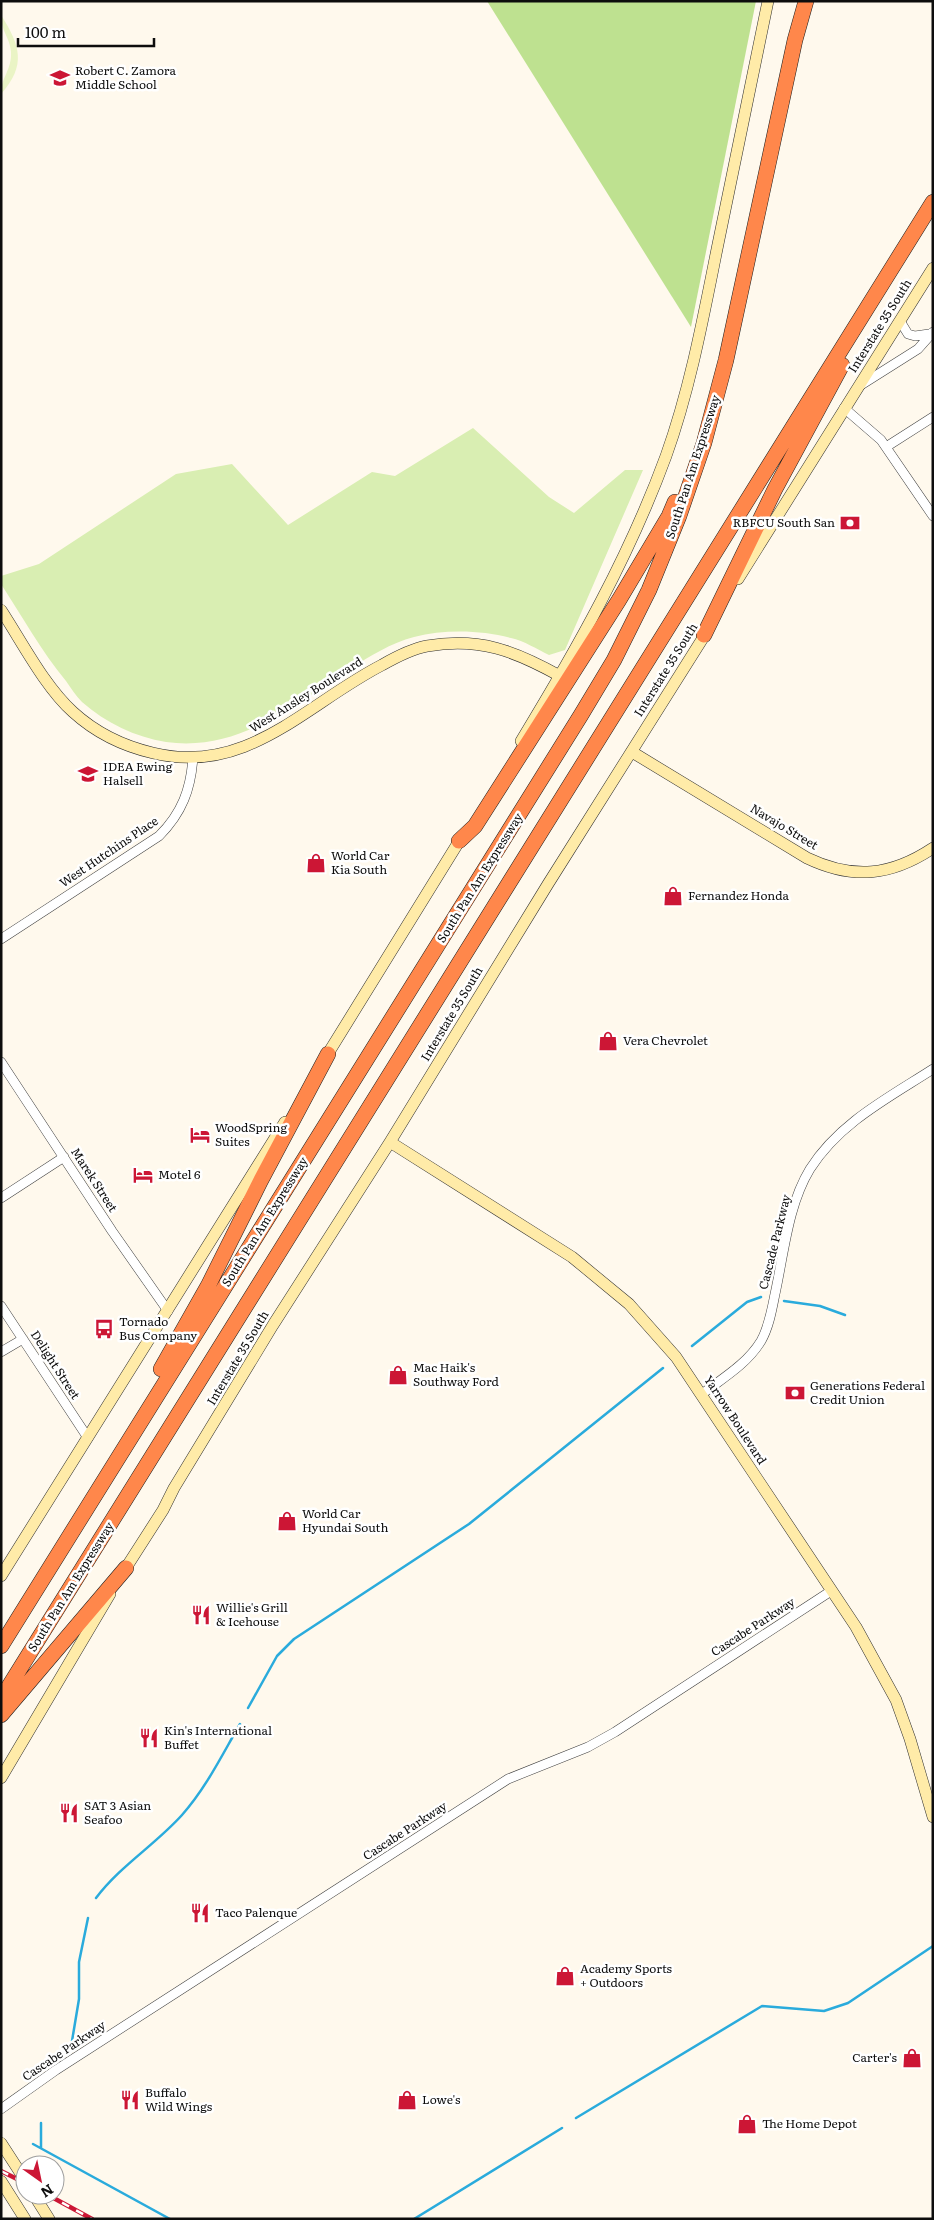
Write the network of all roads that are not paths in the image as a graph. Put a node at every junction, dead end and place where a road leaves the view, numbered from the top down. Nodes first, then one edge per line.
1 (768, 1) edge
2 (806, 1) edge
3 (933, 202) edge
4 (933, 268) edge
5 (872, 299) junction
6 (900, 321) junction
7 (931, 333) edge
8 (858, 387) junction
9 (844, 408) junction
10 (933, 417) edge
11 (708, 427) junction
12 (886, 448) junction
13 (933, 516) edge
14 (1, 610) edge
15 (704, 635) junction
16 (560, 676) junction
17 (632, 752) junction
18 (193, 757) junction
19 (459, 841) junction
20 (933, 848) edge
21 (1, 939) edge
22 (328, 1054) junction
23 (1, 1062) edge
24 (933, 1069) edge
25 (390, 1142) junction
26 (64, 1157) junction
27 (1, 1198) edge
28 (1, 1306) edge
29 (168, 1311) junction
30 (23, 1339) junction
31 (1, 1352) edge
32 (702, 1394) junction
33 (88, 1438) junction
34 (80, 1519) junction
35 (126, 1568) junction
36 (1, 1576) edge
37 (831, 1592) junction
38 (1, 1646) edge
39 (1, 1699) edge
40 (1, 1715) edge
41 (1, 1778) edge
42 (933, 1817) edge
43 (1, 2109) edge
44 (1, 2143) edge
45 (15, 2165) edge
46 (1, 2181) edge
47 (40, 2205) edge
48 (25, 2219) edge
49 (49, 2219) edge

1 - 16 main road
2 - 11 highway, South Pan Am Expressway
3 - 5 highway, South Pan Am Expressway
4 - 6 main road, Interstate 35 South
5 - 15 highway
5 - 39 highway, South Pan Am Expressway
6 - 7 street
6 - 8 main road, Interstate 35 South
7 - 8 street
8 - 9 main road, Interstate 35 South
9 - 12 street
9 - 15 main road, Interstate 35 South
10 - 12 street
11 - 19 highway
11 - 34 highway, South Pan Am Expressway
12 - 13 street
14 - 18 main road, West Ansley Boulevard
15 - 17 main road, Interstate 35 South
16 - 18 main road, West Ansley Boulevard
16 - 19 main road
17 - 20 main road, Navajo Street
17 - 25 main road, Interstate 35 South
18 - 21 street, West Hutchins Place
19 - 22 main road
22 - 29 main road
22 - 34 highway
23 - 26 street, Marek Street
24 - 32 street, Cascade Parkway
25 - 32 main road, Yarrow Boulevard
25 - 35 main road, Interstate 35 South
26 - 27 street
26 - 29 street, Marek Street
28 - 30 street, Delight Street
29 - 33 main road
30 - 31 street
30 - 33 street, Delight Street
32 - 37 main road, Yarrow Boulevard
33 - 36 main road
34 - 38 highway, South Pan Am Expressway
35 - 40 highway
35 - 41 main road, Interstate 35 South
37 - 42 main road, Yarrow Boulevard
37 - 43 street, Cascabe Parkway
44 - 45 main road
46 - 48 main road
47 - 49 main road

